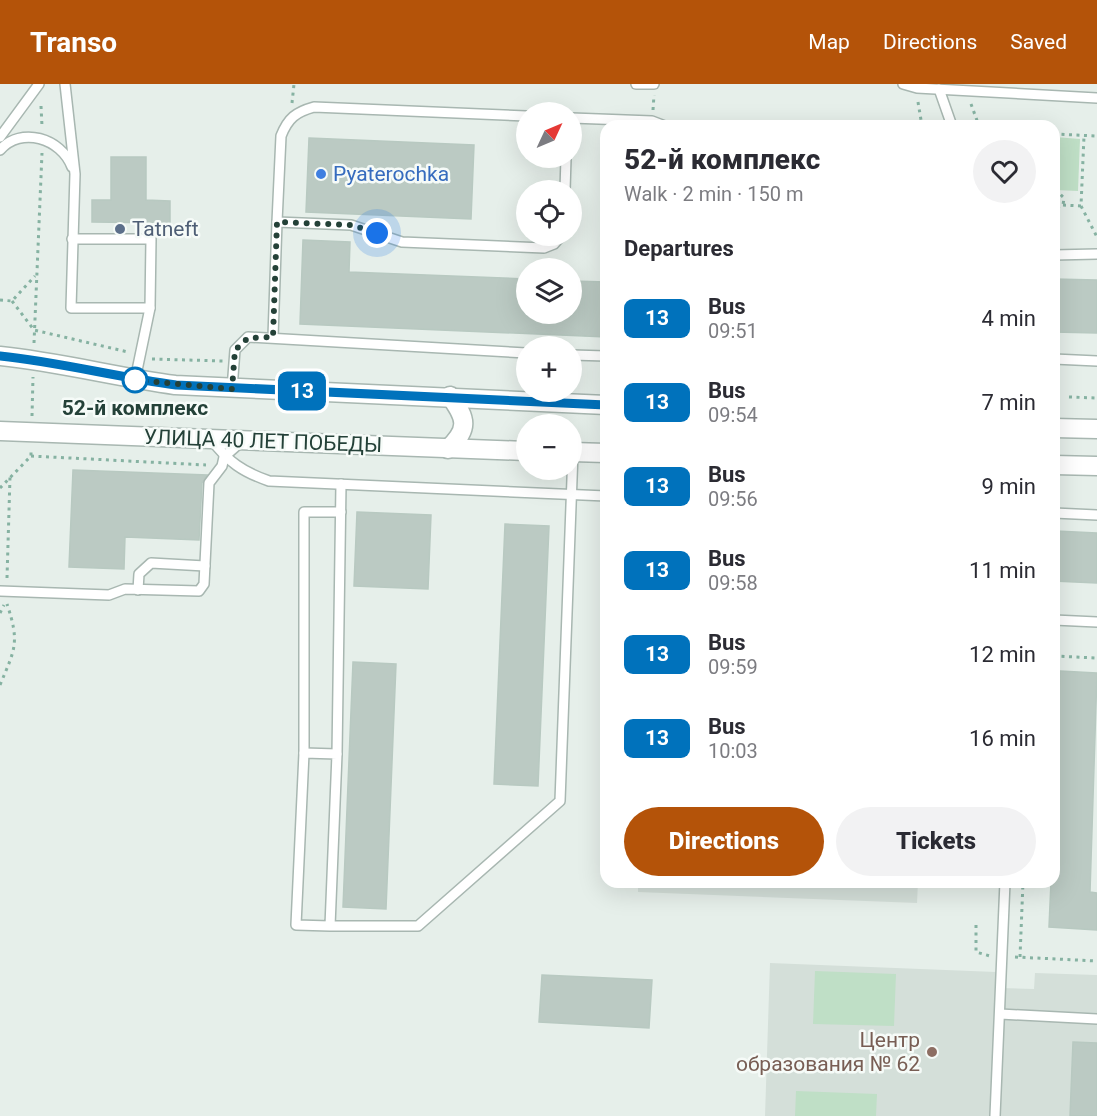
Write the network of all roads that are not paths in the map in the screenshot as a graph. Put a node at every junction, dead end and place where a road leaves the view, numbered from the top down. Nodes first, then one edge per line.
1 (39, 84) edge
2 (65, 84) edge
3 (636, 84) edge
4 (654, 84) edge
5 (903, 84) edge
6 (939, 89) junction
7 (1097, 98) edge
8 (516, 116) edge
9 (582, 118) edge
10 (625, 120) edge
11 (950, 120) edge
12 (0, 136) edge
13 (0, 150) edge
14 (75, 174) junction
15 (277, 222) junction
16 (72, 239) junction
17 (549, 246) edge
18 (1097, 254) edge
19 (1060, 255) edge
20 (150, 308) junction
21 (273, 337) junction
22 (516, 352) edge
23 (582, 355) edge
24 (0, 356) edge
25 (600, 356) edge
26 (1060, 359) edge
27 (1097, 361) edge
28 (135, 380) junction
29 (232, 389) junction
30 (450, 396) junction
31 (600, 405) edge
32 (1060, 428) edge
33 (1097, 429) edge
34 (0, 431) edge
35 (211, 439) junction
36 (243, 440) junction
37 (448, 449) junction
38 (516, 451) edge
39 (582, 452) edge
40 (600, 453) edge
41 (224, 457) junction
42 (1060, 465) edge
43 (1097, 466) edge
44 (573, 480) edge
45 (341, 484) junction
46 (573, 495) junction
47 (600, 496) edge
48 (341, 512) junction
49 (1060, 513) edge
50 (1097, 515) edge
51 (205, 566) junction
52 (138, 590) junction
53 (0, 591) edge
54 (1060, 620) edge
55 (1097, 622) edge
56 (304, 753) junction
57 (338, 754) junction
58 (1005, 888) edge
59 (330, 926) junction
60 (999, 1014) junction
61 (1097, 1019) edge
62 (995, 1116) edge

1 - 12 lane
2 - 14 lane
3 - 4 lane
5 - 6 lane
6 - 7 lane
6 - 11 lane
8 - 15 lane
9 - 10 lane
13 - 14 lane
14 - 16 lane
15 - 17 lane
15 - 21 lane
16 - 20 lane
16 - 20 lane
18 - 19 lane
20 - 28 lane
21 - 22 lane
21 - 29 lane
23 - 25 lane
24 - 28 street
26 - 27 lane
28 - 29 street
29 - 30 street
30 - 31 street
30 - 37 street
32 - 33 street
34 - 35 street, УЛИЦА 40 ЛЕТ ПОБЕДЫ
35 - 36 street, УЛИЦА 40 ЛЕТ ПОБЕДЫ
35 - 41 lane
36 - 37 street, УЛИЦА 40 ЛЕТ ПОБЕДЫ
36 - 41 lane
37 - 38 street, УЛИЦА 40 ЛЕТ ПОБЕДЫ
39 - 40 street
41 - 45 lane
41 - 51 lane
42 - 43 street
44 - 46 lane
45 - 46 lane
45 - 48 lane
46 - 47 lane
46 - 59 lane
48 - 56 lane
48 - 57 lane
49 - 50 lane
51 - 52 lane
51 - 52 lane
52 - 53 lane
54 - 55 lane
56 - 57 lane
56 - 59 lane
57 - 59 lane
58 - 60 lane
60 - 61 lane
60 - 62 lane

